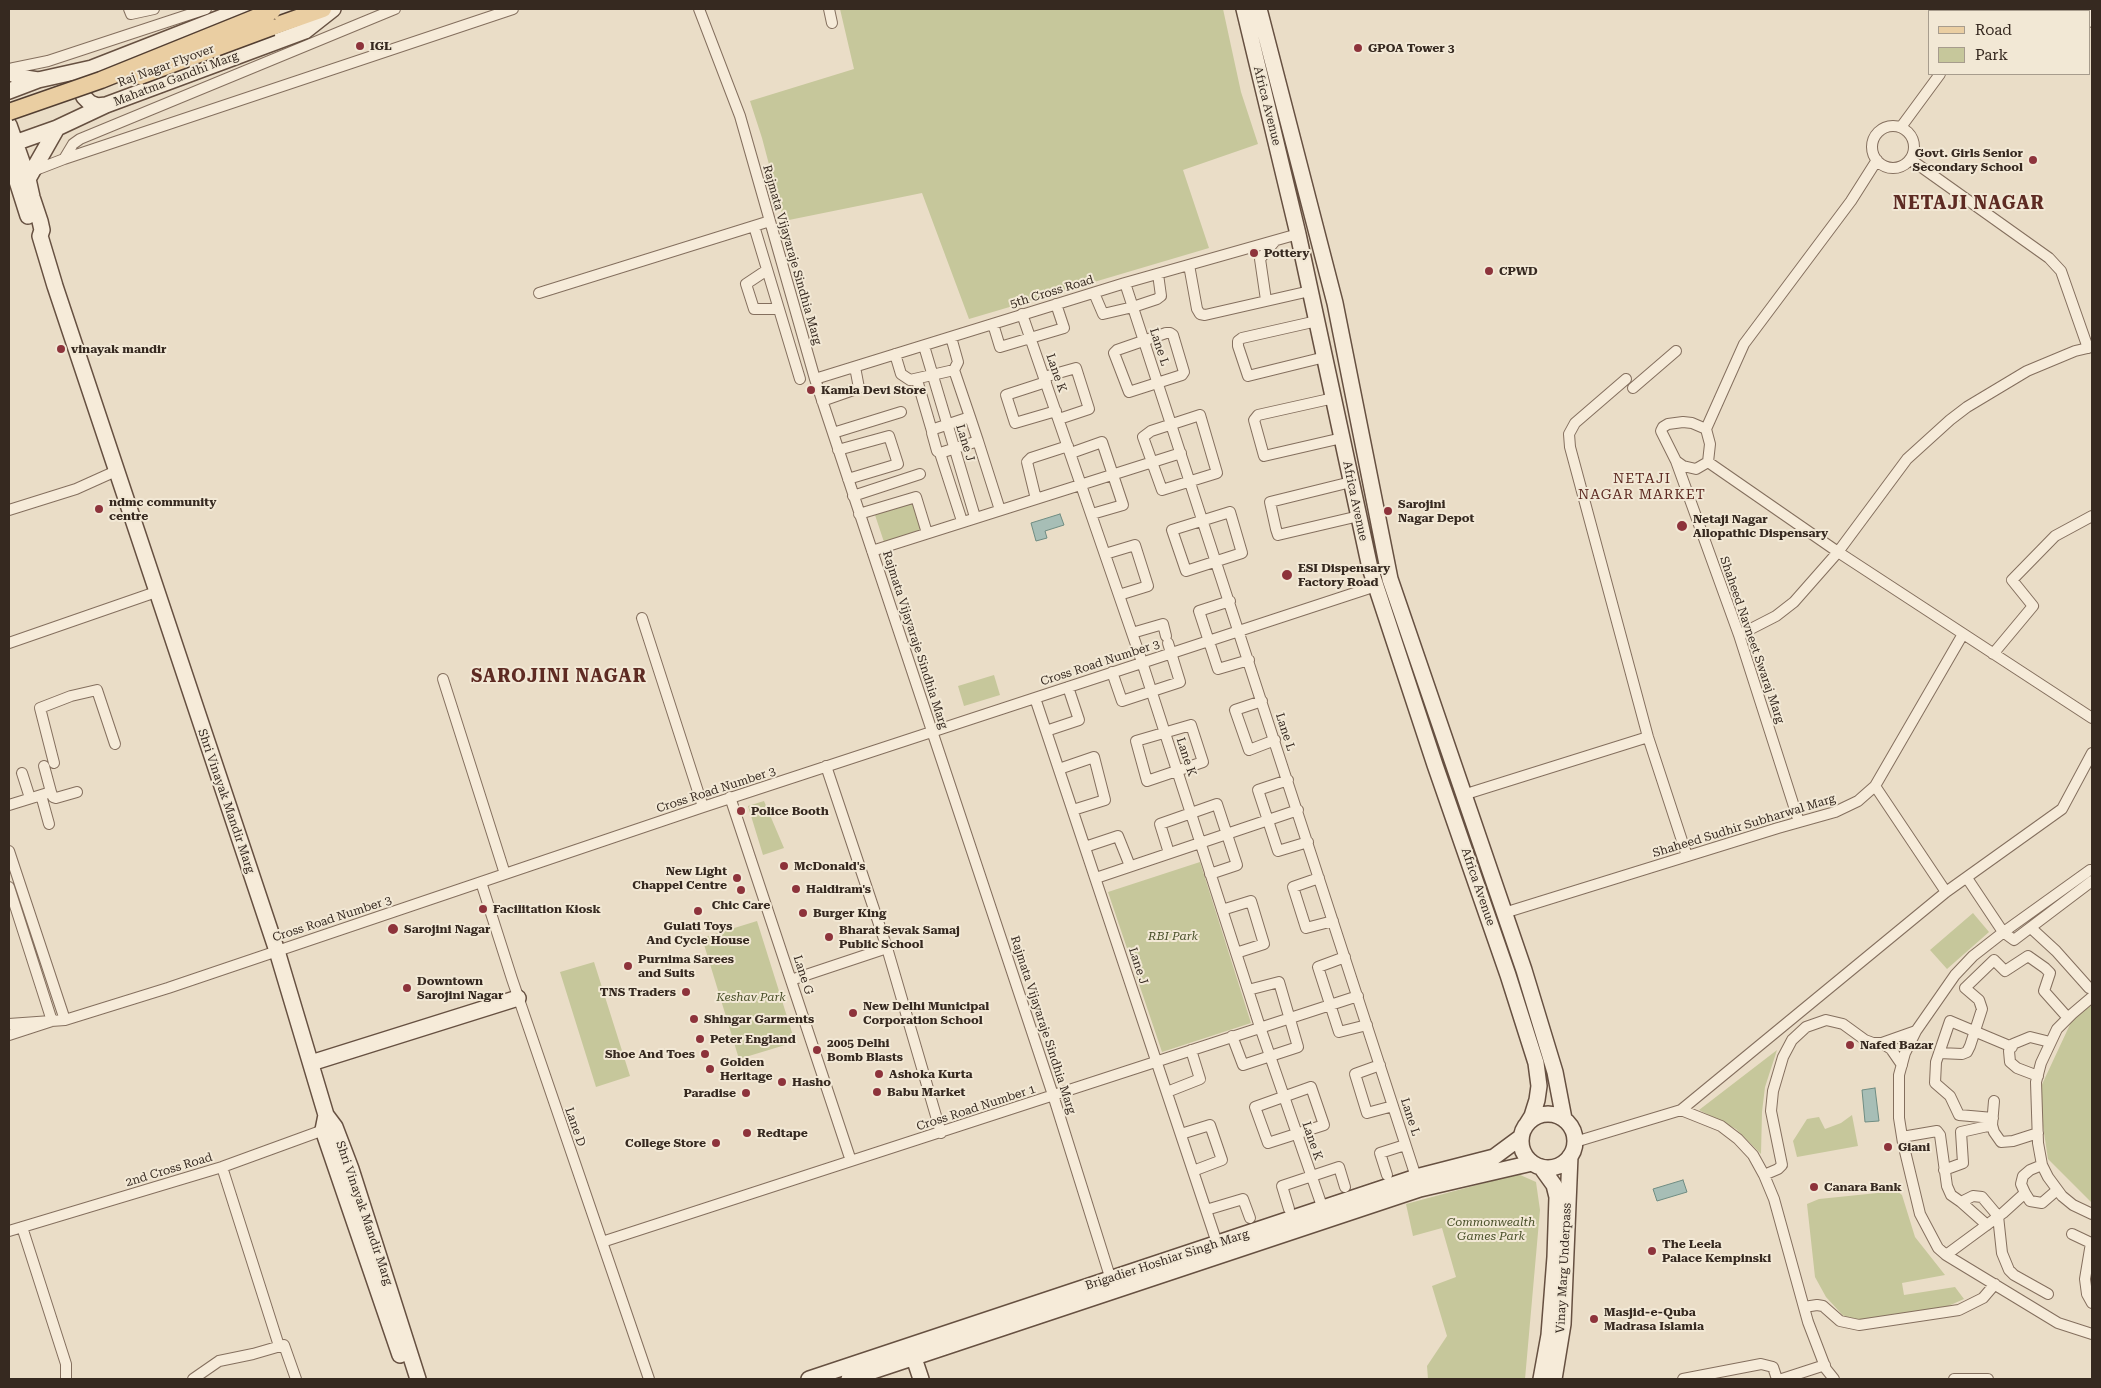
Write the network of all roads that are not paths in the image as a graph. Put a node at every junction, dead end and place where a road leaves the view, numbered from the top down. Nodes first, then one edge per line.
1 (129, 9) edge
2 (154, 9) edge
3 (206, 9) edge
4 (243, 9) edge
5 (323, 9) edge
6 (333, 9) edge
7 (395, 9) edge
8 (513, 9) edge
9 (699, 9) edge
10 (830, 9) edge
11 (1244, 9) edge
12 (1259, 9) edge
13 (273, 16) edge
14 (832, 23) dead end
15 (155, 26) junction
16 (159, 42) junction
17 (92, 68) junction
18 (9, 70) edge
19 (1939, 75) edge
20 (38, 80) junction
21 (9, 92) edge
22 (106, 105) junction
23 (9, 112) edge
24 (9, 124) edge
25 (57, 128) junction
26 (1901, 128) junction
27 (11, 148) edge
28 (64, 159) junction
29 (1910, 159) junction
30 (1878, 160) junction
31 (22, 181) edge
32 (770, 221) junction
33 (754, 226) junction
34 (1298, 234) junction
35 (1275, 241) junction
36 (1189, 265) junction
37 (767, 270) junction
38 (1158, 274) junction
39 (1125, 283) junction
40 (1310, 291) junction
41 (539, 293) dead end
42 (1094, 293) junction
43 (1266, 300) junction
44 (1056, 304) junction
45 (1133, 307) junction
46 (779, 309) junction
47 (1022, 314) junction
48 (1317, 321) junction
49 (993, 324) junction
50 (951, 337) junction
51 (1031, 339) junction
52 (1144, 340) junction
53 (924, 346) junction
54 (2090, 347) edge
55 (1676, 351) dead end
56 (895, 354) junction
57 (1325, 357) junction
58 (855, 367) junction
59 (954, 370) junction
60 (933, 375) junction
61 (800, 378) dead end
62 (815, 379) junction
63 (1045, 379) junction
64 (1626, 379) dead end
65 (917, 380) junction
66 (1158, 383) junction
67 (1633, 388) dead end
68 (1334, 398) junction
69 (822, 401) junction
70 (901, 412) dead end
71 (1057, 415) junction
72 (970, 417) junction
73 (946, 424) junction
74 (1171, 424) junction
75 (1706, 430) junction
76 (932, 431) junction
77 (832, 432) junction
78 (1342, 438) junction
79 (978, 441) junction
80 (953, 448) junction
81 (1069, 449) junction
82 (838, 450) junction
83 (940, 453) junction
84 (1181, 453) junction
85 (1676, 461) junction
86 (1152, 462) junction
87 (1708, 462) junction
88 (116, 471) junction
89 (920, 474) dead end
90 (1113, 475) junction
91 (848, 479) junction
92 (1190, 481) junction
93 (1351, 482) junction
94 (1082, 485) junction
95 (853, 496) junction
96 (1036, 499) junction
97 (9, 510) edge
98 (1000, 510) junction
99 (859, 514) junction
100 (1092, 514) junction
101 (1359, 516) junction
102 (2092, 516) edge
103 (975, 517) junction
104 (1203, 520) junction
105 (962, 522) junction
106 (927, 533) junction
107 (872, 551) junction
108 (1838, 552) junction
109 (1105, 554) junction
110 (1216, 561) junction
111 (1376, 586) junction
112 (156, 592) junction
113 (1119, 594) junction
114 (1230, 602) junction
115 (642, 618) dead end
116 (1239, 630) junction
117 (1132, 633) junction
118 (1963, 634) junction
119 (1739, 635) junction
120 (1209, 640) junction
121 (9, 644) edge
122 (1171, 653) junction
123 (1994, 654) junction
124 (1249, 660) junction
125 (1142, 662) junction
126 (1112, 672) junction
127 (443, 679) dead end
128 (1068, 687) junction
129 (1152, 692) junction
130 (1034, 698) junction
131 (1262, 701) junction
132 (2092, 718) edge
133 (932, 731) junction
134 (1046, 731) junction
135 (1165, 733) junction
136 (1648, 737) junction
137 (1275, 740) junction
138 (115, 744) dead end
139 (2092, 753) edge
140 (826, 766) junction
141 (1058, 769) junction
142 (22, 772) dead end
143 (1177, 772) junction
144 (1288, 780) junction
145 (1875, 786) junction
146 (77, 792) dead end
147 (46, 794) junction
148 (1463, 795) junction
149 (730, 797) junction
150 (30, 798) junction
151 (9, 805) edge
152 (702, 807) junction
153 (1073, 810) junction
154 (1298, 810) junction
155 (1190, 813) junction
156 (1268, 820) junction
157 (1799, 822) junction
158 (49, 824) dead end
159 (1227, 833) junction
160 (1200, 842) junction
161 (1308, 842) junction
162 (1085, 847) junction
163 (9, 851) edge
164 (1169, 853) junction
165 (1687, 856) junction
166 (1130, 866) junction
167 (2092, 873) edge
168 (505, 874) junction
169 (1210, 874) junction
170 (1096, 878) junction
171 (1320, 878) junction
172 (1967, 878) junction
173 (481, 882) junction
174 (9, 887) edge
175 (1946, 892) junction
176 (1222, 910) junction
177 (1504, 913) junction
178 (1333, 920) junction
179 (2031, 928) junction
180 (2003, 932) junction
181 (886, 948) junction
182 (277, 951) junction
183 (1236, 953) junction
184 (1345, 957) junction
185 (792, 980) junction
186 (1248, 990) junction
187 (2091, 993) edge
188 (1358, 996) junction
189 (518, 998) junction
190 (1330, 1005) junction
191 (1289, 1018) junction
192 (2068, 1018) junction
193 (64, 1020) junction
194 (52, 1021) junction
195 (9, 1024) edge
196 (1367, 1025) junction
197 (1260, 1027) junction
198 (1916, 1031) junction
199 (1974, 1032) junction
200 (9, 1035) edge
201 (1232, 1036) junction
202 (2050, 1042) junction
203 (1882, 1043) junction
204 (2012, 1047) junction
205 (1191, 1050) junction
206 (1939, 1054) junction
207 (1270, 1057) junction
208 (1156, 1061) junction
209 (311, 1063) junction
210 (1902, 1065) junction
211 (1380, 1066) junction
212 (2038, 1076) junction
213 (1166, 1092) junction
214 (1053, 1095) junction
215 (1284, 1096) junction
216 (1994, 1101) dead end
217 (1393, 1106) junction
218 (1681, 1110) junction
219 (1564, 1119) junction
220 (1992, 1121) junction
221 (328, 1124) junction
222 (1524, 1131) junction
223 (941, 1133) junction
224 (1297, 1133) junction
225 (2038, 1133) junction
226 (1181, 1134) junction
227 (1902, 1137) junction
228 (1406, 1145) junction
229 (1573, 1149) junction
230 (851, 1161) junction
231 (1536, 1165) junction
232 (2042, 1165) junction
233 (222, 1167) junction
234 (1944, 1170) junction
235 (1193, 1171) junction
236 (1311, 1175) junction
237 (1387, 1175) dead end
238 (1764, 1175) junction
239 (1418, 1183) junction
240 (1345, 1187) dead end
241 (2057, 1190) junction
242 (2025, 1193) junction
243 (1962, 1202) junction
244 (1289, 1209) dead end
245 (1206, 1210) junction
246 (1324, 1214) junction
247 (2092, 1214) edge
248 (1998, 1216) junction
249 (1250, 1218) dead end
250 (1987, 1225) junction
251 (22, 1227) junction
252 (9, 1231) edge
253 (2072, 1234) dead end
254 (602, 1242) junction
255 (1217, 1243) junction
256 (2092, 1244) edge
257 (1946, 1256) junction
258 (1995, 1284) junction
259 (1112, 1285) junction
260 (2048, 1294) dead end
261 (2092, 1303) edge
262 (1804, 1307) junction
263 (2092, 1334) edge
264 (279, 1346) junction
265 (912, 1352) junction
266 (1825, 1365) junction
267 (1696, 1378) edge
268 (66, 1379) edge
269 (193, 1379) edge
270 (296, 1379) edge
271 (408, 1379) edge
272 (418, 1379) edge
273 (649, 1379) edge
274 (809, 1379) edge
275 (849, 1379) edge
276 (921, 1379) edge
277 (1541, 1379) edge
278 (1554, 1379) edge
279 (1684, 1379) edge
280 (1777, 1379) edge
281 (1782, 1379) edge
282 (1834, 1379) edge
283 (1954, 1379) edge
284 (1988, 1379) edge

1 - 2 street
3 - 15 street
4 - 16 street
5 - 13 main road, Raj Nagar Flyover
6 - 22 street, Mahatma Gandhi Marg
7 - 28 street
8 - 28 street
9 - 32 street, Rajmata Vijayaraje Sindhia Marg
10 - 14 street
11 - 34 street, Africa Avenue
12 - 148 street, Africa Avenue
13 - 23 main road, Raj Nagar Flyover, bridge
13 - 24 main road, Raj Nagar Flyover, bridge
15 - 16 street
15 - 18 street
16 - 17 street
17 - 20 street
17 - 22 street
18 - 20 street
19 - 26 street
20 - 21 street
22 - 25 street, Mahatma Gandhi Marg
24 - 27 street, Shri Vinayak Mandir Marg
25 - 27 street, Mahatma Gandhi Marg
25 - 31 street
26 - 29 street
26 - 30 street
27 - 31 street, Shri Vinayak Mandir Marg
28 - 31 street
29 - 30 street
29 - 54 street
30 - 75 street
31 - 88 street, Shri Vinayak Mandir Marg
32 - 33 street
32 - 62 street, Rajmata Vijayaraje Sindhia Marg
33 - 37 street
33 - 41 street
34 - 35 street, 5th Cross Road
34 - 40 street, Africa Avenue
35 - 36 street, 5th Cross Road
35 - 43 street
36 - 38 street, 5th Cross Road
36 - 43 street
37 - 46 street
37 - 46 street
38 - 39 street, 5th Cross Road
38 - 45 street
39 - 42 street, 5th Cross Road
39 - 45 street, Lane L
40 - 43 street
40 - 48 street, Africa Avenue
42 - 44 street, 5th Cross Road
42 - 45 street
44 - 47 street, 5th Cross Road
44 - 51 street
45 - 52 street, Lane L
46 - 61 street
47 - 49 street, 5th Cross Road
47 - 51 street, Lane K
48 - 57 street, Africa Avenue
48 - 57 street
49 - 50 street, 5th Cross Road
49 - 51 street
50 - 53 street, 5th Cross Road
50 - 59 street
51 - 63 street, Lane K
52 - 66 street, Lane L
52 - 66 street
52 - 66 street
53 - 56 street, 5th Cross Road
53 - 60 street, Lane J
54 - 108 street
55 - 67 street
56 - 58 street, 5th Cross Road
56 - 65 street
57 - 68 street, Africa Avenue
58 - 62 street, 5th Cross Road
58 - 69 street
59 - 60 street
59 - 72 street
60 - 65 street
60 - 73 street, Lane J
62 - 69 street, Rajmata Vijayaraje Sindhia Marg
63 - 71 street, Lane K
63 - 71 street
63 - 71 street
64 - 136 street
65 - 76 street
66 - 74 street, Lane L
68 - 78 street, Africa Avenue
68 - 78 street
69 - 77 street, Rajmata Vijayaraje Sindhia Marg
70 - 77 street
71 - 81 street, Lane K
72 - 73 street
72 - 79 street
73 - 76 street
73 - 80 street, Lane J
74 - 84 street, Lane L
74 - 86 street
74 - 92 street
75 - 85 street, Shaheed Navneet Swaraj Marg
75 - 87 street
76 - 83 street
77 - 82 street, Rajmata Vijayaraje Sindhia Marg
78 - 93 street, Africa Avenue
79 - 80 street
79 - 98 street
80 - 83 street
80 - 103 street, Lane J
81 - 90 street
81 - 94 street, Lane K
81 - 96 street
82 - 91 street, Rajmata Vijayaraje Sindhia Marg
82 - 91 street
83 - 105 street
84 - 86 street
84 - 92 street, Lane L
85 - 87 street
85 - 119 street, Shaheed Navneet Swaraj Marg
86 - 90 street
86 - 92 street
87 - 108 street
88 - 97 street
88 - 112 street, Shri Vinayak Mandir Marg
89 - 95 street
90 - 94 street
90 - 100 street
91 - 95 street, Rajmata Vijayaraje Sindhia Marg
92 - 104 street, Lane L
93 - 101 street, Africa Avenue
93 - 101 street
94 - 96 street
94 - 100 street, Lane K
95 - 99 street, Rajmata Vijayaraje Sindhia Marg
96 - 98 street
98 - 103 street
99 - 106 street
99 - 107 street, Rajmata Vijayaraje Sindhia Marg
100 - 109 street, Lane K
101 - 111 street, Africa Avenue
102 - 123 street
103 - 105 street
104 - 110 street, Lane L
104 - 110 street
104 - 110 street
105 - 106 street
106 - 107 street
107 - 133 street, Rajmata Vijayaraje Sindhia Marg
108 - 118 street
108 - 119 street
109 - 113 street, Lane K
109 - 113 street
110 - 114 street, Lane L
111 - 116 street, Cross Road Number 3
111 - 222 street, Africa Avenue
112 - 121 street
112 - 182 street, Shri Vinayak Mandir Marg
113 - 117 street, Lane K
114 - 116 street, Lane L
114 - 120 street
115 - 152 street
116 - 120 street, Cross Road Number 3
116 - 124 street, Lane L
117 - 122 street
117 - 125 street, Lane K
118 - 123 street
118 - 145 street, Shaheed Sudhir Subharwal Marg
119 - 157 street, Shaheed Navneet Swaraj Marg
120 - 122 street, Cross Road Number 3
120 - 124 street
122 - 125 street, Cross Road Number 3
122 - 129 street
123 - 132 street
124 - 131 street, Lane L
125 - 126 street, Cross Road Number 3
125 - 129 street, Lane K
126 - 128 street, Cross Road Number 3
126 - 129 street
127 - 168 street
128 - 130 street, Cross Road Number 3
128 - 134 street
129 - 135 street, Lane K
130 - 133 street, Cross Road Number 3
130 - 134 street, Lane J
131 - 137 street, Lane L
131 - 137 street
133 - 140 street, Cross Road Number 3
133 - 214 street, Rajmata Vijayaraje Sindhia Marg
134 - 141 street, Lane J
135 - 143 street, Lane K
135 - 143 street
135 - 143 street
136 - 148 street
136 - 165 street
137 - 144 street, Lane L
138 - 147 street
139 - 172 street
140 - 149 street, Cross Road Number 3
140 - 181 street
141 - 153 street, Lane J
141 - 153 street
142 - 150 street
143 - 155 street, Lane K
144 - 154 street, Lane L
144 - 156 street
145 - 157 street, Shaheed Sudhir Subharwal Marg
145 - 175 street
146 - 147 street
147 - 150 street
147 - 158 street
148 - 177 street, Africa Avenue
149 - 152 street, Cross Road Number 3
149 - 185 street, Lane G
150 - 151 street
152 - 168 street, Cross Road Number 3
153 - 162 street, Lane J
154 - 156 street
154 - 161 street, Lane L
155 - 159 street
155 - 160 street, Lane K
155 - 164 street
156 - 159 street
156 - 161 street
157 - 165 street, Shaheed Sudhir Subharwal Marg
159 - 160 street
159 - 169 street
160 - 164 street
160 - 169 street, Lane K
161 - 171 street, Lane L
162 - 166 street
162 - 170 street, Lane J
163 - 193 street
164 - 166 street
165 - 177 street, Shaheed Sudhir Subharwal Marg
166 - 170 street
167 - 179 street
167 - 180 street
168 - 173 street, Cross Road Number 3
169 - 176 street, Lane K
170 - 208 street, Lane J
171 - 178 street, Lane L
171 - 178 street
172 - 175 street
172 - 180 street
173 - 182 street, Cross Road Number 3
173 - 189 street, Lane D
174 - 194 street
175 - 218 street
176 - 183 street, Lane K
176 - 183 street
177 - 219 street, Africa Avenue
178 - 184 street, Lane L
179 - 180 street
179 - 187 street
180 - 198 street
181 - 185 street
181 - 223 street
182 - 193 street, Cross Road Number 3
182 - 209 street, Shri Vinayak Mandir Marg
183 - 186 street, Lane K
184 - 188 street, Lane L
184 - 190 street
185 - 230 street, Lane G
186 - 191 street
186 - 197 street, Lane K
187 - 192 street
188 - 190 street, Cross Road Number 1
188 - 196 street, Lane L
189 - 209 street
189 - 254 street, Lane D
190 - 191 street, Cross Road Number 1
190 - 196 street
191 - 197 street, Cross Road Number 1
191 - 207 street
192 - 199 street
192 - 202 street
193 - 194 street, Cross Road Number 3
194 - 195 street
194 - 200 street
196 - 211 street, Lane L
197 - 201 street, Cross Road Number 1
197 - 207 street, Lane K
198 - 203 street
198 - 210 street
199 - 204 street
199 - 206 street
199 - 206 street
201 - 205 street, Cross Road Number 1
201 - 207 street
202 - 204 street
202 - 212 street
203 - 210 street
203 - 238 street
204 - 212 street
205 - 208 street, Cross Road Number 1
205 - 213 street
206 - 220 street
207 - 215 street, Lane K
208 - 213 street, Lane J
208 - 214 street, Cross Road Number 1
209 - 221 street, Shri Vinayak Mandir Marg
210 - 227 street
211 - 217 street, Lane L
211 - 217 street
212 - 225 street
213 - 226 street, Lane J
214 - 223 street, Cross Road Number 1
214 - 259 street, Rajmata Vijayaraje Sindhia Marg
215 - 224 street, Lane K
215 - 224 street
215 - 224 street
216 - 220 street
217 - 228 street, Lane L
218 - 229 street
218 - 238 street
219 - 222 street
219 - 229 street
220 - 225 street
220 - 234 street
221 - 233 street, 2nd Cross Road
221 - 271 street
221 - 272 street, Shri Vinayak Mandir Marg
222 - 231 street
222 - 239 street, Brigadier Hoshiar Singh Marg
223 - 230 street, Cross Road Number 1
224 - 236 street, Lane K
225 - 232 street
226 - 235 street, Lane J
226 - 235 street
227 - 234 street
227 - 257 street
228 - 237 street
228 - 239 street, Lane L
229 - 231 street
229 - 278 street, Vinay Marg Underpass
230 - 254 street, Cross Road Number 1
231 - 239 street, Brigadier Hoshiar Singh Marg
231 - 277 street, Vinay Marg Underpass
232 - 241 street
232 - 242 street
233 - 251 street, 2nd Cross Road
233 - 264 street
234 - 243 street
235 - 245 street, Lane J
236 - 240 street
236 - 244 street
236 - 246 street, Lane K
238 - 262 street
239 - 246 street, Brigadier Hoshiar Singh Marg
241 - 242 street
241 - 247 street
242 - 248 street
243 - 248 street
243 - 250 street
245 - 249 street
245 - 255 street, Lane J
246 - 255 street, Brigadier Hoshiar Singh Marg
246 - 259 street, Brigadier Hoshiar Singh Marg
248 - 250 street
248 - 260 street
250 - 257 street
251 - 252 street, 2nd Cross Road
251 - 268 street
253 - 256 street
254 - 273 street, Lane D
255 - 259 street, Brigadier Hoshiar Singh Marg
256 - 261 street
257 - 258 street
258 - 262 street
258 - 263 street
259 - 265 street, Brigadier Hoshiar Singh Marg
262 - 266 street
264 - 269 street
264 - 270 street
265 - 274 street, Brigadier Hoshiar Singh Marg
265 - 275 street, Brigadier Hoshiar Singh Marg
265 - 276 street
266 - 281 street
266 - 282 street
267 - 279 street
267 - 280 street
283 - 284 street

